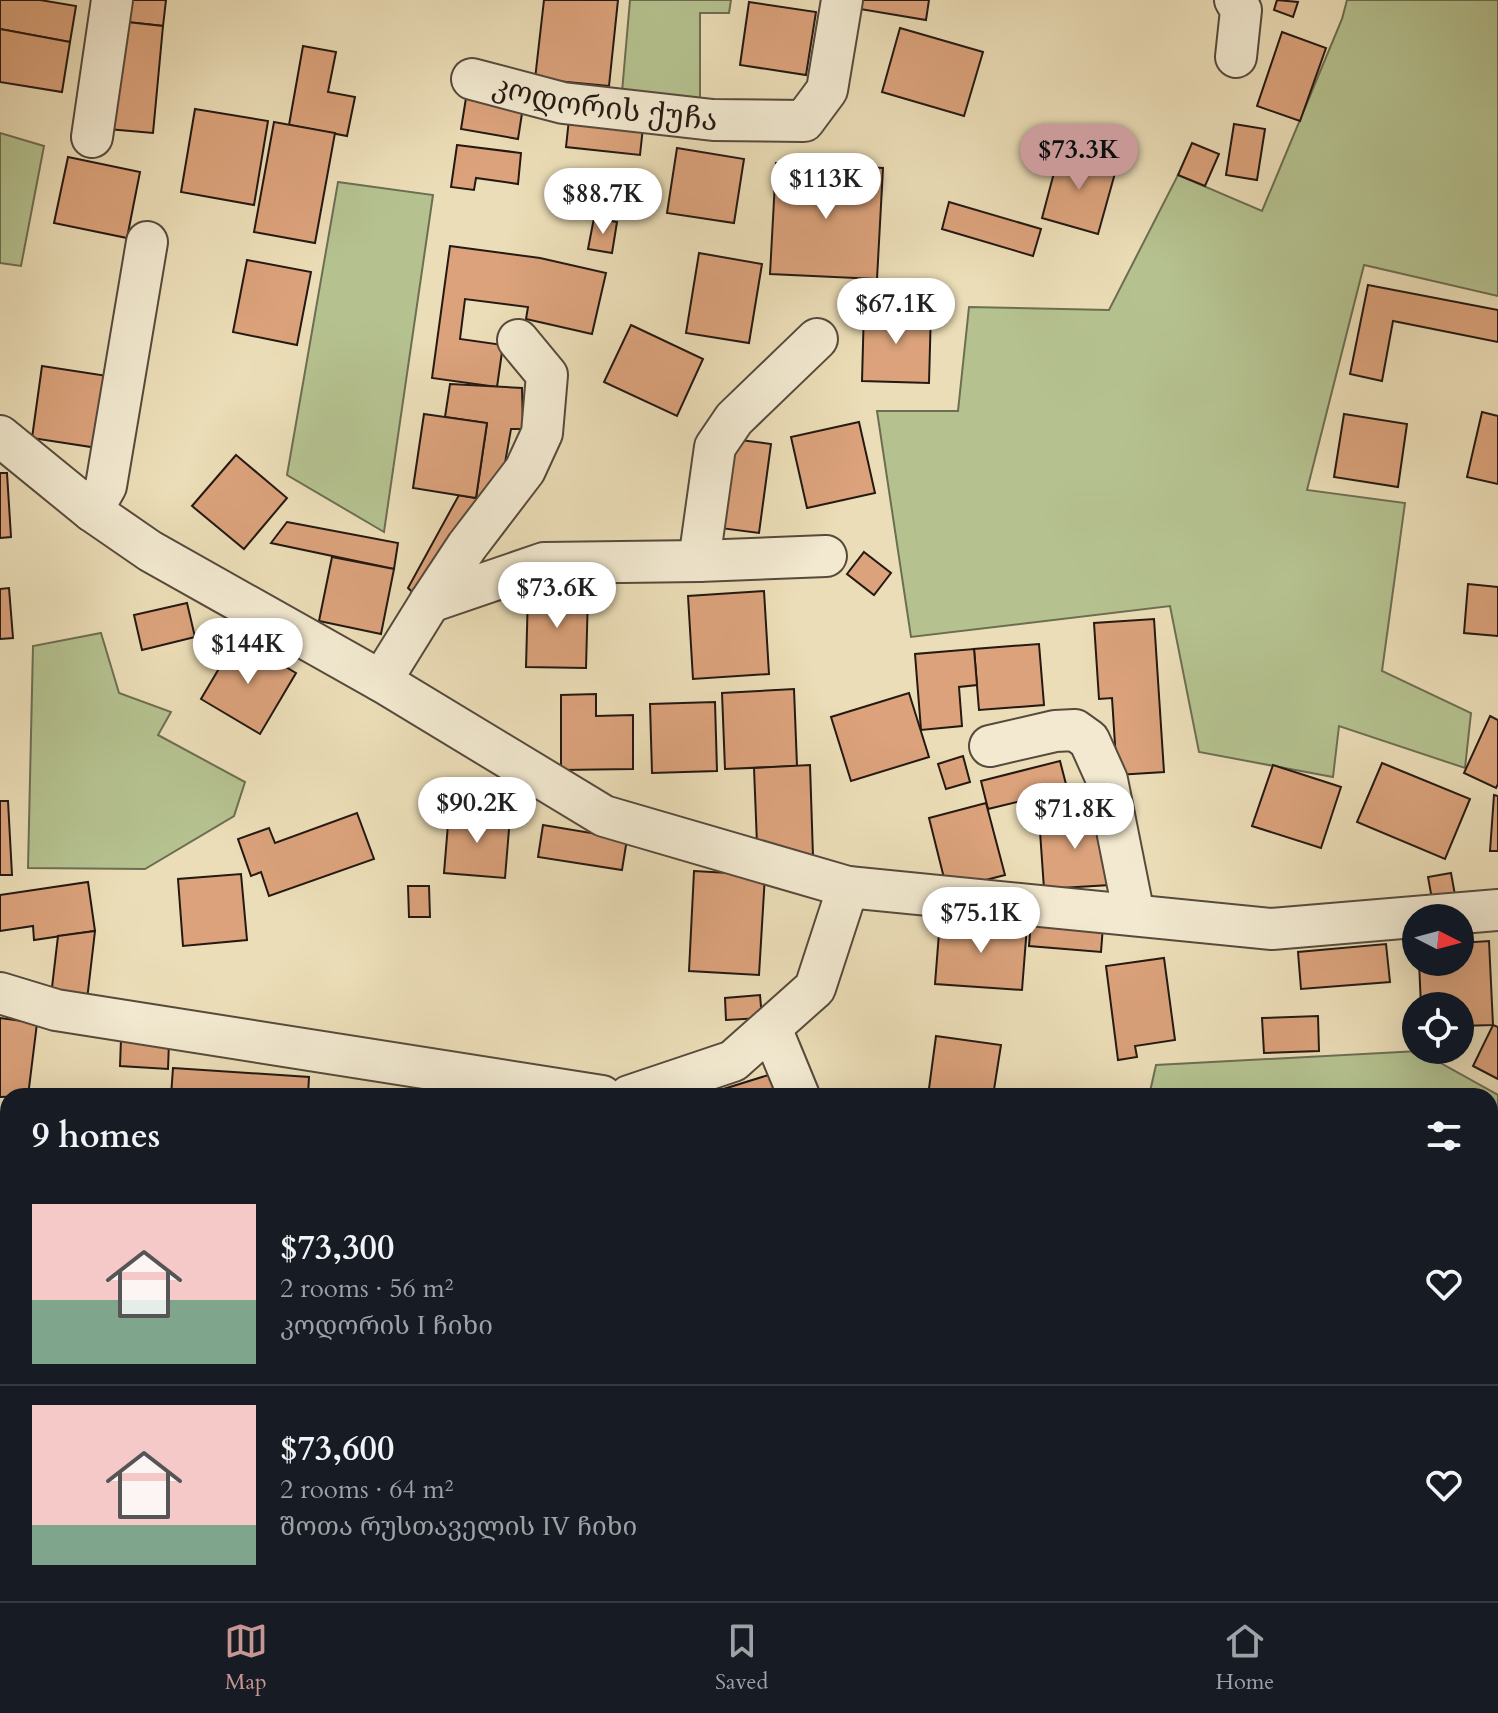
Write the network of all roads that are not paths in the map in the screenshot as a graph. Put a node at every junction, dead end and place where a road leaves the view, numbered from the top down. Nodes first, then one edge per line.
1 (112, 0) edge
2 (842, 0) edge
3 (1235, 0) edge
4 (1236, 57) dead end
5 (472, 79) dead end
6 (92, 137) dead end
7 (147, 242) dead end
8 (817, 339) dead end
9 (518, 340) dead end
10 (0, 436) edge
11 (92, 511) junction
12 (826, 556) dead end
13 (699, 561) junction
14 (430, 602) junction
15 (381, 681) junction
16 (990, 746) dead end
17 (848, 887) junction
18 (1498, 910) edge
19 (1134, 915) junction
20 (0, 993) edge
21 (771, 1028) junction
22 (551, 1088) edge
23 (653, 1088) edge
24 (796, 1088) edge

1 - 6 street
2 - 5 street, კოდორის ქუჩა
3 - 4 street
7 - 11 street
8 - 13 street
9 - 14 street
10 - 11 street
11 - 15 street
12 - 13 street
13 - 14 street
14 - 15 street
15 - 17 street
16 - 19 street
17 - 19 street
17 - 21 street
18 - 19 street
20 - 22 street
21 - 23 street
21 - 24 street

